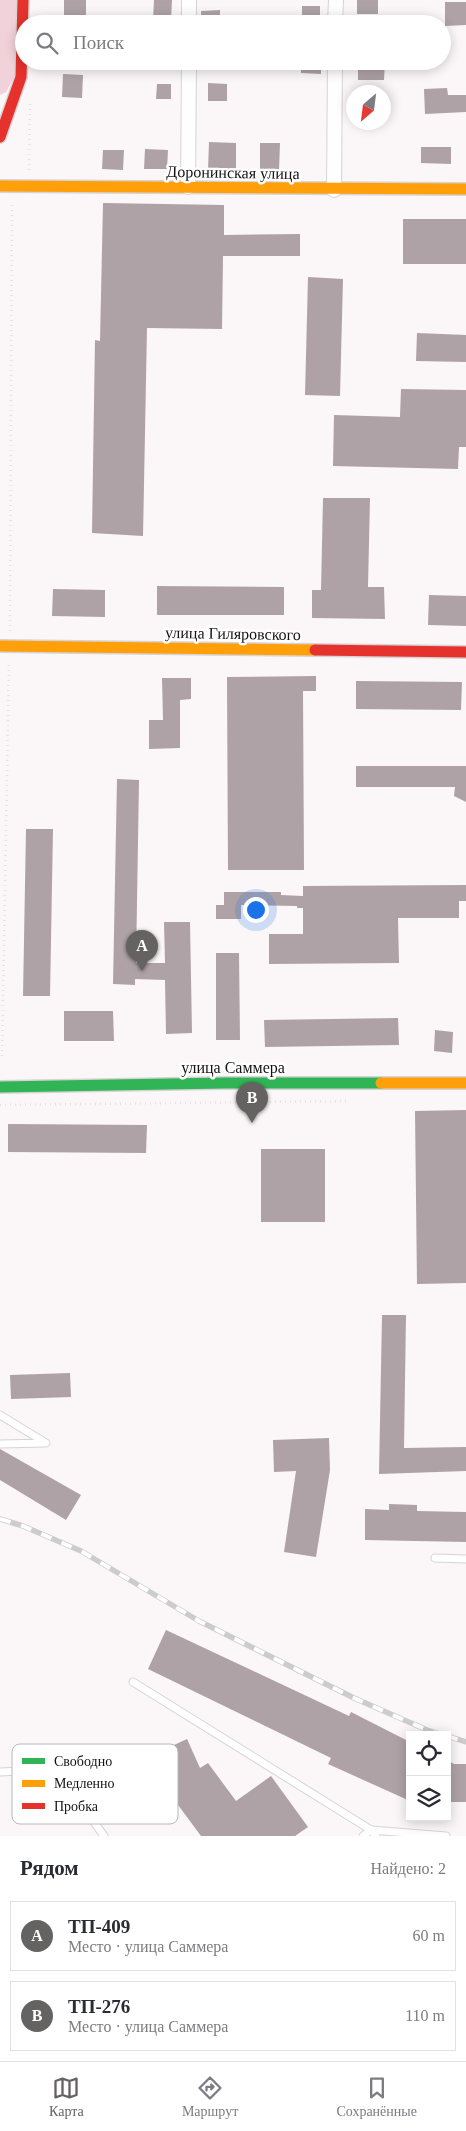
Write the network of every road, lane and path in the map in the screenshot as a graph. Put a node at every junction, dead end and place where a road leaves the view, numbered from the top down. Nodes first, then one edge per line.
1 (23, 0) edge
2 (189, 0) edge
3 (336, 0) edge
4 (23, 15) edge
5 (189, 15) edge
6 (335, 15) edge
7 (21, 70) edge
8 (189, 70) edge
9 (335, 70) edge
10 (30, 99) dead end
11 (3, 121) edge
12 (0, 137) edge
13 (0, 186) edge
14 (21, 186) junction
15 (188, 187) junction
16 (466, 189) edge
17 (334, 190) junction
18 (5, 646) edge
19 (466, 652) edge
20 (2, 1056) dead end
21 (466, 1083) edge
22 (0, 1087) edge
23 (357, 1101) dead end
24 (0, 1105) edge
25 (0, 1415) edge
26 (0, 1444) edge
27 (435, 1558) dead end
28 (466, 1559) edge
29 (134, 1682) dead end
30 (95, 1824) edge
31 (373, 1833) edge
32 (104, 1836) edge
33 (363, 1836) edge
34 (446, 1836) edge

1 - 4 street
2 - 5 street
3 - 6 street
7 - 11 street
8 - 15 street
9 - 17 street
10 - 14 path
11 - 12 street
13 - 14 street, Доронинская улица
14 - 15 street, Доронинская улица
14 - 18 path
15 - 17 street, Доронинская улица
16 - 17 street, Доронинская улица
18 - 19 street, улица Гиляровского
18 - 20 path
21 - 22 street, улица Саммера
23 - 24 path
25 - 26 lane
27 - 28 lane
29 - 31 lane
30 - 32 lane
31 - 33 lane
31 - 34 lane

